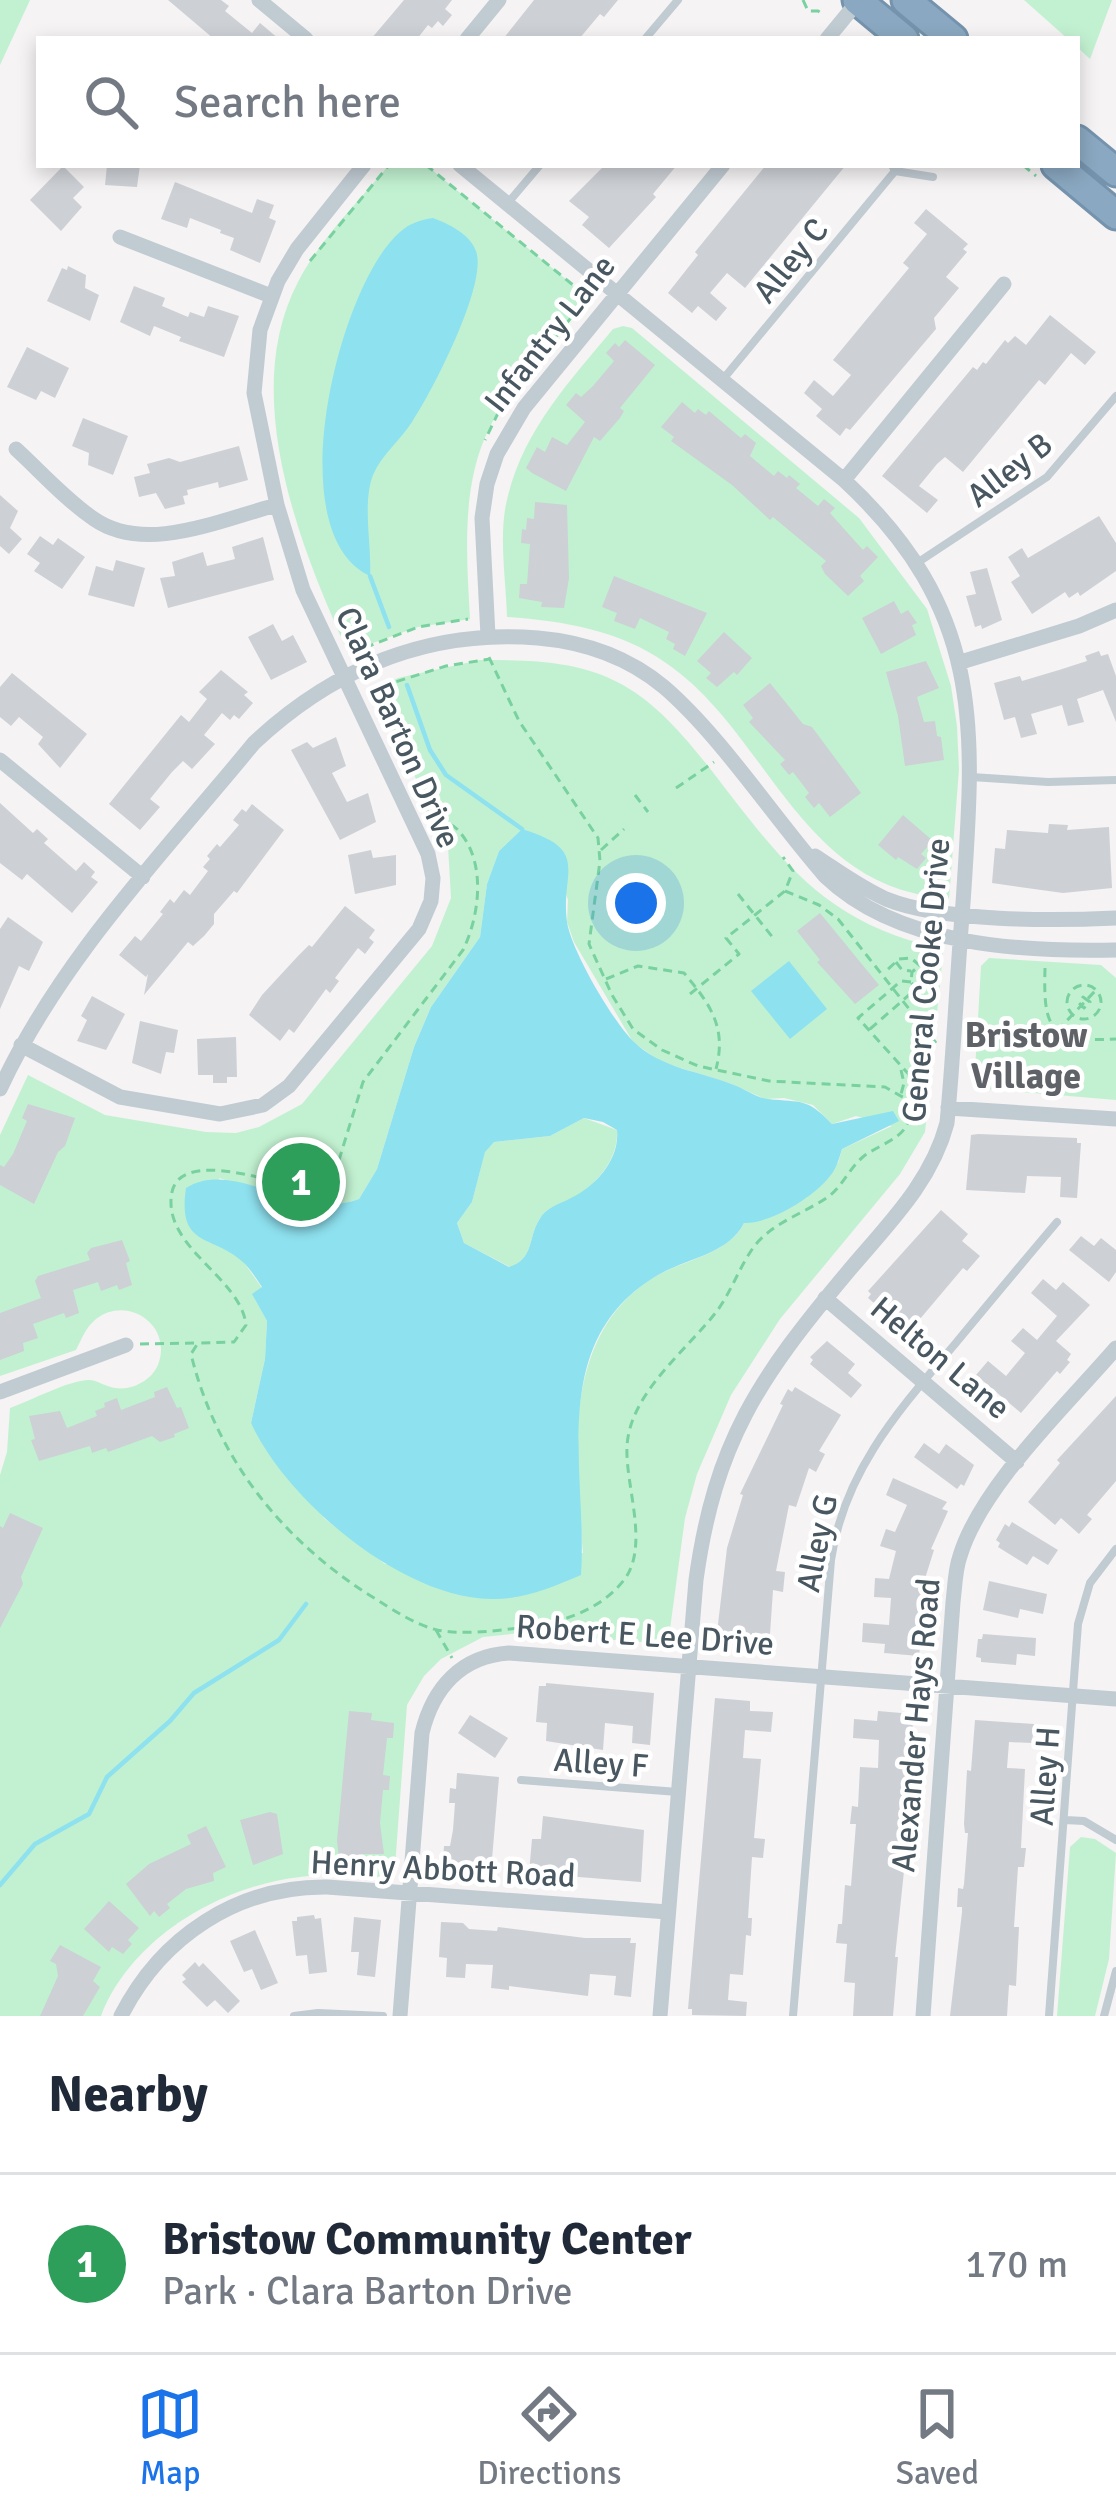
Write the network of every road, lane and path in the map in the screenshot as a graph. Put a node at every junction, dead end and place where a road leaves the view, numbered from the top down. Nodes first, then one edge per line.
1 (259, 0) edge
2 (500, 0) edge
3 (678, 0) edge
4 (803, 0) edge
5 (858, 0) edge
6 (906, 0) edge
7 (818, 11) dead end
8 (302, 36) edge
9 (470, 36) edge
10 (648, 36) edge
11 (828, 36) edge
12 (900, 36) edge
13 (949, 36) edge
14 (1080, 142) edge
15 (362, 168) edge
16 (386, 168) edge
17 (430, 168) edge
18 (464, 168) edge
19 (537, 168) edge
20 (721, 168) edge
21 (894, 168) edge
22 (1060, 168) edge
23 (1116, 172) edge
24 (933, 178) dead end
25 (507, 204) junction
26 (1116, 214) edge
27 (121, 237) dead end
28 (307, 265) dead end
29 (1004, 284) dead end
30 (617, 294) junction
31 (271, 296) junction
32 (722, 380) junction
33 (1116, 396) edge
34 (16, 449) dead end
35 (481, 450) dead end
36 (844, 480) junction
37 (277, 505) junction
38 (916, 563) junction
39 (1116, 610) edge
40 (483, 636) junction
41 (350, 655) dead end
42 (490, 659) junction
43 (961, 662) junction
44 (343, 677) junction
45 (371, 696) dead end
46 (724, 755) junction
47 (0, 760) edge
48 (971, 778) junction
49 (1116, 780) edge
50 (676, 788) dead end
51 (635, 795) dead end
52 (420, 796) dead end
53 (648, 812) dead end
54 (624, 829) dead end
55 (797, 845) junction
56 (600, 851) junction
57 (782, 857) dead end
58 (143, 877) junction
59 (785, 892) junction
60 (738, 894) dead end
61 (962, 913) junction
62 (755, 915) junction
63 (1116, 918) edge
64 (774, 939) dead end
65 (960, 939) junction
66 (1045, 948) junction
67 (941, 949) dead end
68 (1116, 950) edge
69 (896, 962) junction
70 (921, 965) junction
71 (902, 970) junction
72 (913, 972) junction
73 (882, 974) junction
74 (605, 980) junction
75 (901, 981) junction
76 (911, 982) junction
77 (893, 988) junction
78 (697, 989) junction
79 (918, 990) junction
80 (1096, 990) junction
81 (690, 994) dead end
82 (904, 1001) junction
83 (1072, 1015) junction
84 (868, 1030) junction
85 (1055, 1032) junction
86 (1116, 1039) edge
87 (21, 1045) junction
88 (951, 1063) junction
89 (900, 1068) junction
90 (716, 1070) junction
91 (0, 1089) edge
92 (901, 1094) junction
93 (948, 1108) junction
94 (1116, 1119) edge
95 (1057, 1222) dead end
96 (825, 1298) junction
97 (198, 1342) junction
98 (126, 1346) joint
99 (1116, 1348) edge
100 (923, 1382) junction
101 (0, 1393) edge
102 (1017, 1462) junction
103 (1116, 1550) edge
104 (436, 1630) junction
105 (688, 1667) junction
106 (459, 1670) junction
107 (821, 1677) junction
108 (947, 1687) junction
109 (1073, 1696) junction
110 (1116, 1700) edge
111 (521, 1780) dead end
112 (678, 1792) junction
113 (1065, 1820) junction
114 (1116, 1840) edge
115 (409, 1893) junction
116 (668, 1912) junction
117 (1116, 1971) edge
118 (121, 2016) edge
119 (294, 2016) edge
120 (383, 2016) edge
121 (400, 2016) edge
122 (660, 2016) edge
123 (794, 2016) edge
124 (922, 2016) edge
125 (1049, 2016) edge
126 (1104, 2016) edge

1 - 8 street
2 - 9 street
3 - 10 lane
4 - 7 path
5 - 11 street
5 - 12 highway
6 - 13 highway
14 - 23 highway
15 - 31 street, Clara Barton Drive
16 - 28 path
17 - 35 path
18 - 25 street, General Cooke Drive
19 - 25 lane
20 - 30 street, Infantry Lane
21 - 24 lane, Alley C
21 - 32 lane, Alley C
22 - 26 highway
25 - 30 street, General Cooke Drive
27 - 31 street
29 - 36 street
30 - 32 street, General Cooke Drive
30 - 40 street, Infantry Lane
31 - 37 street, Clara Barton Drive
32 - 36 street, General Cooke Drive
33 - 38 lane, Alley B
34 - 37 street
36 - 38 street, General Cooke Drive
37 - 44 street, Clara Barton Drive
38 - 43 street, General Cooke Drive
39 - 43 street
40 - 41 path
40 - 42 path
40 - 44 street
40 - 46 street
42 - 45 path
42 - 56 path
43 - 48 street, General Cooke Drive
44 - 58 street
44 - 87 street, Clara Barton Drive
46 - 50 path
46 - 55 street
47 - 58 street
48 - 49 lane
48 - 61 street, General Cooke Drive
51 - 53 path
52 - 97 path
54 - 56 path
55 - 61 street
55 - 65 street
56 - 74 path
57 - 59 path
58 - 87 street
59 - 62 path
59 - 73 path
60 - 62 path
61 - 63 street
61 - 65 street, General Cooke Drive
62 - 64 path
62 - 78 path
65 - 66 street
65 - 88 street, General Cooke Drive
66 - 68 street
66 - 85 path
67 - 70 path
69 - 70 path
69 - 71 path
69 - 73 path
70 - 72 path
70 - 79 path
71 - 72 path
71 - 75 path
72 - 76 path
73 - 77 path
74 - 78 path
74 - 90 path
75 - 76 path
75 - 77 path
76 - 79 path
77 - 82 path
77 - 84 path
78 - 81 path
78 - 90 path
79 - 82 path
80 - 83 path
80 - 83 path
80 - 83 path
82 - 84 path
82 - 88 path
83 - 85 path
84 - 89 path
85 - 86 path
87 - 91 street
88 - 93 street, General Cooke Drive
89 - 92 path
89 - 93 path
90 - 92 path
92 - 104 path
93 - 94 street
93 - 96 street, General Cooke Drive
95 - 100 lane, Alley G
96 - 100 street, Helton Lane
96 - 105 street, General Cooke Drive
97 - 98 path
97 - 104 path
98 - 101 street
99 - 102 street, Alexander Hays Road
100 - 102 street, Helton Lane
100 - 107 lane, Alley G
102 - 108 street, Alexander Hays Road
103 - 109 lane, Alley H
104 - 106 path
105 - 106 street, Robert E Lee Drive
105 - 107 street, Robert E Lee Drive
105 - 112 street, General Cooke Drive
106 - 115 street
107 - 108 street, Robert E Lee Drive
107 - 123 lane, Alley G
108 - 109 street, Robert E Lee Drive
108 - 124 street, Alexander Hays Road
109 - 110 street, Robert E Lee Drive
109 - 113 lane, Alley H
111 - 112 lane, Alley F
112 - 116 street, General Cooke Drive
113 - 114 lane
113 - 125 lane, Alley H
115 - 116 street, Henry Abbott Road
115 - 118 street, Henry Abbott Road
115 - 121 street
116 - 122 street, General Cooke Drive
117 - 126 lane
119 - 120 lane

